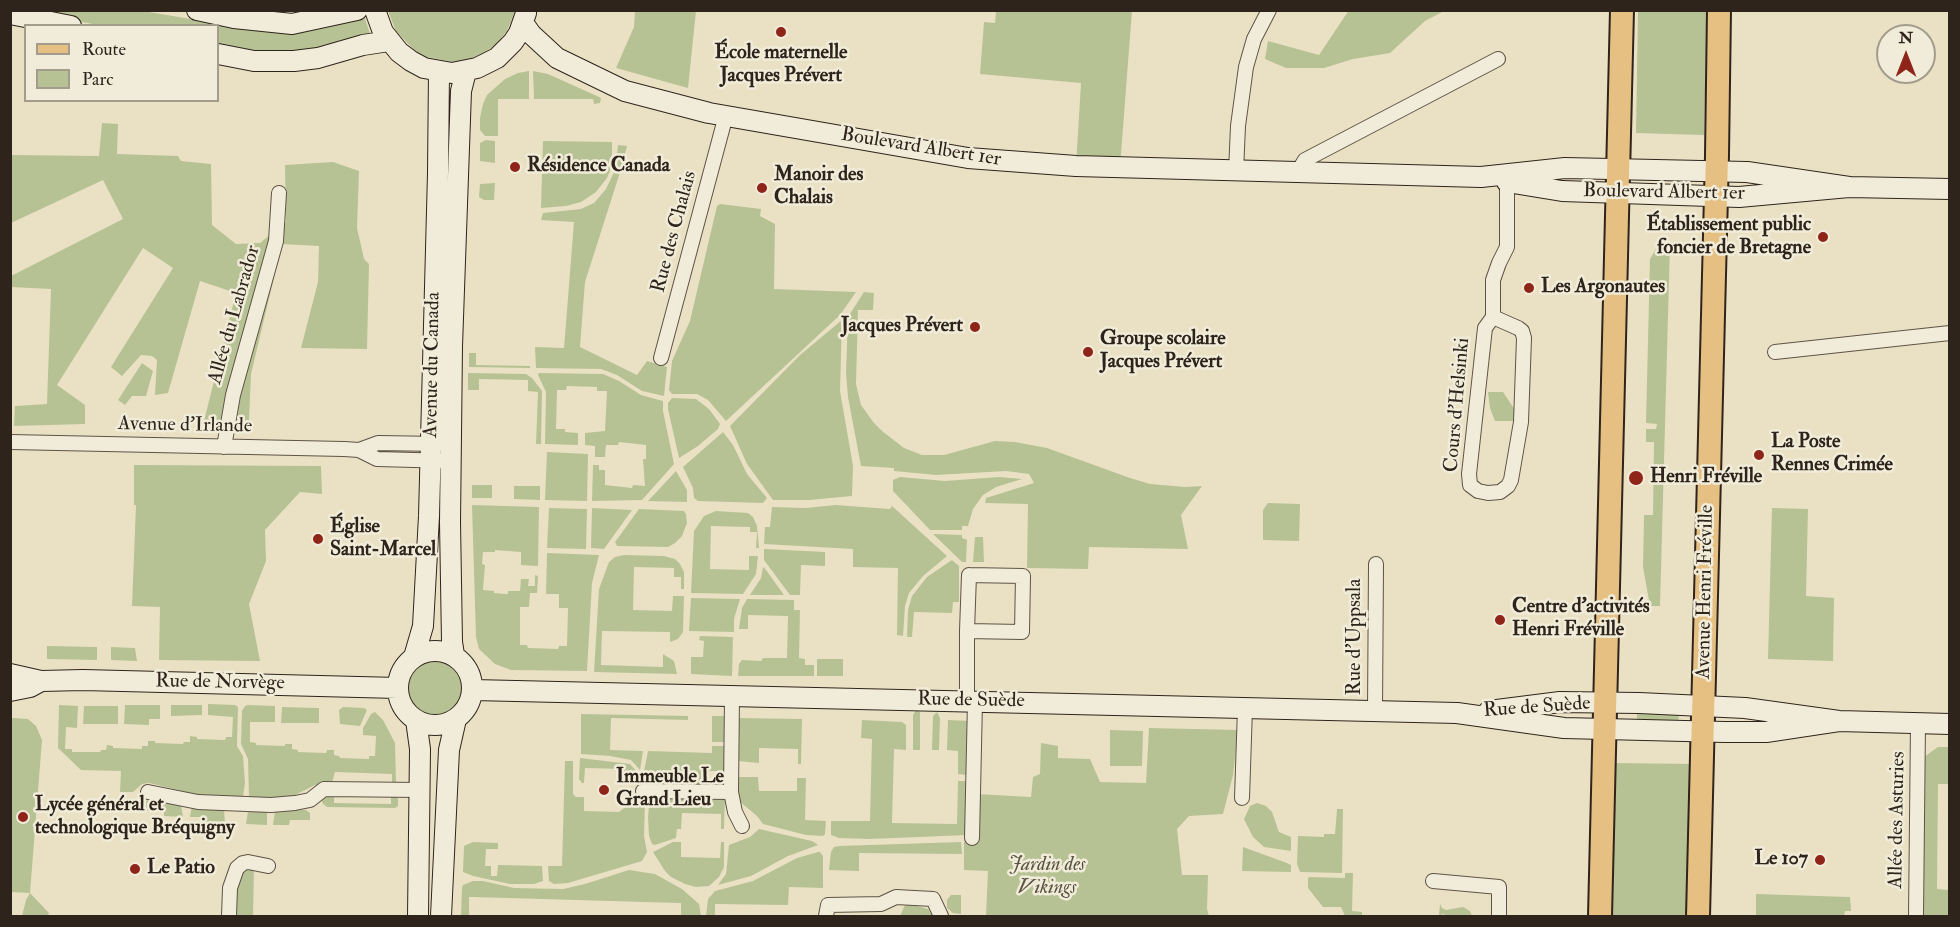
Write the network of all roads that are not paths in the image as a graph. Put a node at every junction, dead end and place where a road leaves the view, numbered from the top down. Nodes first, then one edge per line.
1 (197, 10) edge
2 (357, 10) edge
3 (375, 10) edge
4 (1269, 10) edge
5 (1622, 10) edge
6 (1719, 10) edge
7 (10, 14) edge
8 (525, 17) edge
9 (61, 24) edge
10 (389, 41) junction
11 (505, 50) junction
12 (219, 54) edge
13 (557, 58) junction
14 (1498, 59) dead end
15 (466, 71) junction
16 (439, 72) junction
17 (726, 115) junction
18 (1618, 169) junction
19 (1236, 172) junction
20 (1716, 172) junction
21 (1297, 173) junction
22 (1481, 177) junction
23 (1507, 182) junction
24 (1849, 187) junction
25 (1950, 189) edge
26 (279, 193) dead end
27 (1617, 193) junction
28 (1716, 196) junction
29 (1493, 317) junction
30 (1950, 333) edge
31 (1775, 352) dead end
32 (661, 358) dead end
33 (10, 442) edge
34 (224, 447) junction
35 (431, 452) junction
36 (451, 453) junction
37 (1376, 564) dead end
38 (968, 631) junction
39 (454, 655) junction
40 (414, 657) junction
41 (10, 674) edge
42 (41, 681) junction
43 (398, 688) junction
44 (473, 690) junction
45 (10, 691) edge
46 (732, 696) junction
47 (971, 701) junction
48 (1606, 703) junction
49 (1704, 705) junction
50 (1245, 708) junction
51 (1766, 710) junction
52 (1375, 711) junction
53 (1469, 713) junction
54 (456, 718) junction
55 (416, 720) junction
56 (1839, 721) junction
57 (1918, 723) junction
58 (1950, 724) edge
59 (1605, 729) junction
60 (1704, 731) junction
61 (1766, 732) junction
62 (420, 790) junction
63 (643, 790) dead end
64 (148, 792) dead end
65 (732, 792) junction
66 (1242, 798) dead end
67 (742, 826) dead end
68 (972, 838) dead end
69 (268, 866) dead end
70 (1433, 881) dead end
71 (229, 916) edge
72 (418, 916) edge
73 (441, 916) edge
74 (826, 916) edge
75 (941, 916) edge
76 (1499, 916) edge
77 (1600, 916) edge
78 (1698, 916) edge
79 (1916, 916) edge

1 - 2 street
3 - 10 street
4 - 19 street
5 - 18 main road
6 - 20 main road, Avenue Henri Fréville
7 - 9 street
8 - 11 street
8 - 13 street, Boulevard Albert 1er
10 - 12 street
10 - 16 street
11 - 13 street, Boulevard Albert 1er
11 - 15 street
13 - 17 street, Boulevard Albert 1er
14 - 21 street
15 - 16 street
15 - 36 street, Avenue du Canada
16 - 35 street, Avenue du Canada
17 - 19 street, Boulevard Albert 1er
17 - 32 street, Rue des Chalais
18 - 20 street, Boulevard Albert 1er
18 - 22 street, Boulevard Albert 1er
18 - 27 main road
19 - 21 street, Boulevard Albert 1er
20 - 24 street, Boulevard Albert 1er
20 - 28 main road, Avenue Henri Fréville
21 - 22 street, Boulevard Albert 1er
22 - 23 street, Boulevard Albert 1er
23 - 27 street, Boulevard Albert 1er
23 - 29 street, Cours d'Helsinki
24 - 25 street, Boulevard Albert 1er
24 - 28 street, Boulevard Albert 1er
26 - 34 street, Allée du Labrador
27 - 28 street, Boulevard Albert 1er
27 - 48 main road
28 - 49 main road, Avenue Henri Fréville
29 - 29 street, Cours d'Helsinki
30 - 31 street
33 - 34 street, Avenue d'Irlande
34 - 35 street, Avenue d'Irlande
35 - 36 street, Avenue d'Irlande
35 - 40 street, Avenue du Canada
36 - 39 street, Avenue du Canada
37 - 52 street, Rue d'Uppsala
38 - 38 street
38 - 47 street
39 - 40 street
39 - 44 street
40 - 43 street
41 - 42 street, Rue de Norvège
42 - 43 street, Rue de Norvège
42 - 45 street, Rue de Norvège
43 - 55 street
44 - 46 street, Rue de Suède
44 - 54 street
46 - 47 street, Rue de Suède
46 - 65 street
47 - 50 street, Rue de Suède
47 - 68 street
48 - 49 street, Avenue Henri Fréville
48 - 53 street, Rue de Suède
48 - 59 main road
49 - 51 street
49 - 60 main road, Avenue Henri Fréville
50 - 52 street, Rue de Suède
50 - 66 street
51 - 56 street
51 - 61 street
52 - 53 street, Rue de Suède
53 - 59 street, Rue de Suède
54 - 55 street
54 - 73 street
55 - 62 street
56 - 57 street
56 - 61 street
57 - 58 street
57 - 79 street, Allée des Asturies
59 - 60 street
59 - 77 main road
60 - 61 street
60 - 78 main road, Avenue Henri Fréville
62 - 64 street
62 - 72 street
63 - 65 street
65 - 67 street
69 - 71 street
70 - 76 street
74 - 75 street

